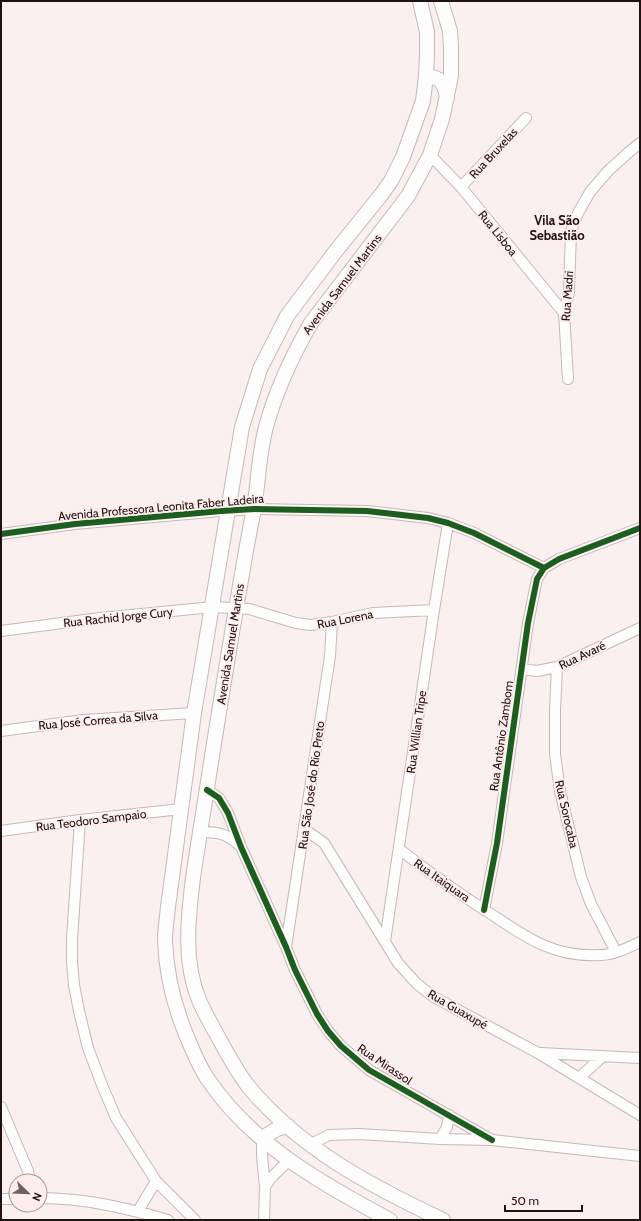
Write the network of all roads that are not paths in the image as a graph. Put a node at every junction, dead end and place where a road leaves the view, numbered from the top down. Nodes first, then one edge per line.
1 (420, 1) edge
2 (441, 1) edge
3 (426, 76) junction
4 (447, 99) junction
5 (526, 118) dead end
6 (640, 143) edge
7 (430, 155) junction
8 (461, 187) junction
9 (381, 195) junction
10 (390, 220) junction
11 (564, 313) junction
12 (568, 379) dead end
13 (254, 509) junction
14 (228, 511) junction
15 (448, 523) junction
16 (640, 528) edge
17 (1, 534) edge
18 (544, 568) junction
19 (213, 607) junction
20 (236, 608) junction
21 (434, 610) junction
22 (332, 622) junction
23 (640, 628) edge
24 (1, 631) edge
25 (557, 668) junction
26 (522, 669) junction
27 (194, 713) junction
28 (1, 731) edge
29 (207, 790) junction
30 (184, 792) junction
31 (181, 809) junction
32 (80, 820) junction
33 (304, 828) junction
34 (178, 829) junction
35 (1, 831) edge
36 (200, 832) junction
37 (241, 847) junction
38 (399, 849) junction
39 (484, 910) junction
40 (385, 941) junction
41 (640, 942) edge
42 (286, 947) junction
43 (616, 952) junction
44 (538, 1053) junction
45 (603, 1056) junction
46 (640, 1058) edge
47 (579, 1078) junction
48 (1, 1107) edge
49 (449, 1115) junction
50 (640, 1115) edge
51 (288, 1126) junction
52 (262, 1138) junction
53 (440, 1139) junction
54 (492, 1140) junction
55 (309, 1145) junction
56 (640, 1156) edge
57 (288, 1160) junction
58 (28, 1173) edge
59 (156, 1181) junction
60 (265, 1187) junction
61 (48, 1199) edge
62 (138, 1211) junction
63 (168, 1220) edge
64 (195, 1220) edge
65 (264, 1220) edge
66 (390, 1220) edge
67 (443, 1220) edge

1 - 3 main road, Avenida Samuel Martins
2 - 4 main road, Avenida Samuel Martins
3 - 4 main road
3 - 9 main road, Avenida Samuel Martins
4 - 7 main road, Avenida Samuel Martins
5 - 8 street, Rua Bruxelas
6 - 11 street, Rua Madri
7 - 8 street, Rua Lisboa
7 - 10 main road, Avenida Samuel Martins
8 - 11 street, Rua Lisboa
9 - 10 main road
9 - 14 main road, Avenida Samuel Martins
10 - 13 main road, Avenida Samuel Martins
11 - 12 street, Rua Madri
13 - 14 street, Avenida Professora Leonita Faber Ladeira
13 - 15 street, Avenida Professora Leonita Faber Ladeira
13 - 20 main road, Avenida Samuel Martins
14 - 17 street, Avenida Professora Leonita Faber Ladeira
14 - 19 main road, Avenida Samuel Martins
15 - 18 street, Avenida Professora Leonita Faber Ladeira
15 - 21 street, Rua Willian Tripe
16 - 18 street
18 - 26 street, Rua Antônio Zambom
19 - 20 street, Rua Rachid Jorge Cury
19 - 24 street, Rua Rachid Jorge Cury
19 - 27 main road, Avenida Samuel Martins
20 - 22 street, Rua Lorena
20 - 29 main road, Avenida Samuel Martins
21 - 22 street, Rua Lorena
21 - 38 street, Rua Willian Tripe
22 - 33 street, Rua São José do Rio Preto
23 - 25 street, Rua Avaré
25 - 26 street, Rua Avaré
25 - 43 street, Rua Sorocaba
26 - 39 street, Rua Antônio Zambom
27 - 28 street, Rua José Correa da Silva
27 - 30 main road, Avenida Samuel Martins
29 - 30 main road
29 - 36 main road, Avenida Samuel Martins
29 - 37 street, Rua Mirassol
30 - 31 main road, Avenida Samuel Martins
31 - 32 street, Rua Teodoro Sampaio
31 - 34 main road, Avenida Samuel Martins
32 - 35 street, Rua Teodoro Sampaio
32 - 59 street
33 - 40 street, Rua Guaxupé
33 - 42 street, Rua São José do Rio Preto
34 - 36 main road
34 - 52 main road, Avenida Samuel Martins
36 - 37 street
36 - 51 main road, Avenida Samuel Martins
37 - 42 street, Rua Mirassol
38 - 39 street, Rua Itaiquara
38 - 40 street, Rua Willian Tripe
39 - 43 street, Rua Itaiquara
40 - 44 street, Rua Guaxupé
41 - 43 street, Rua Itaiquara
42 - 49 street, Rua Mirassol
44 - 45 street, Rua Guaxupé
44 - 47 street
45 - 46 street, Rua Guaxupé
45 - 47 street
47 - 50 street
48 - 58 street
49 - 53 street
49 - 54 street, Rua Mirassol
51 - 52 main road
51 - 55 main road, Avenida Samuel Martins
52 - 57 main road, Avenida Samuel Martins
52 - 60 street
53 - 54 street
53 - 55 street
54 - 56 street
55 - 57 main road
55 - 67 main road, Avenida Samuel Martins
57 - 60 street
57 - 66 main road, Avenida Samuel Martins
59 - 62 street
59 - 64 street
60 - 65 street
61 - 62 street
62 - 63 street

